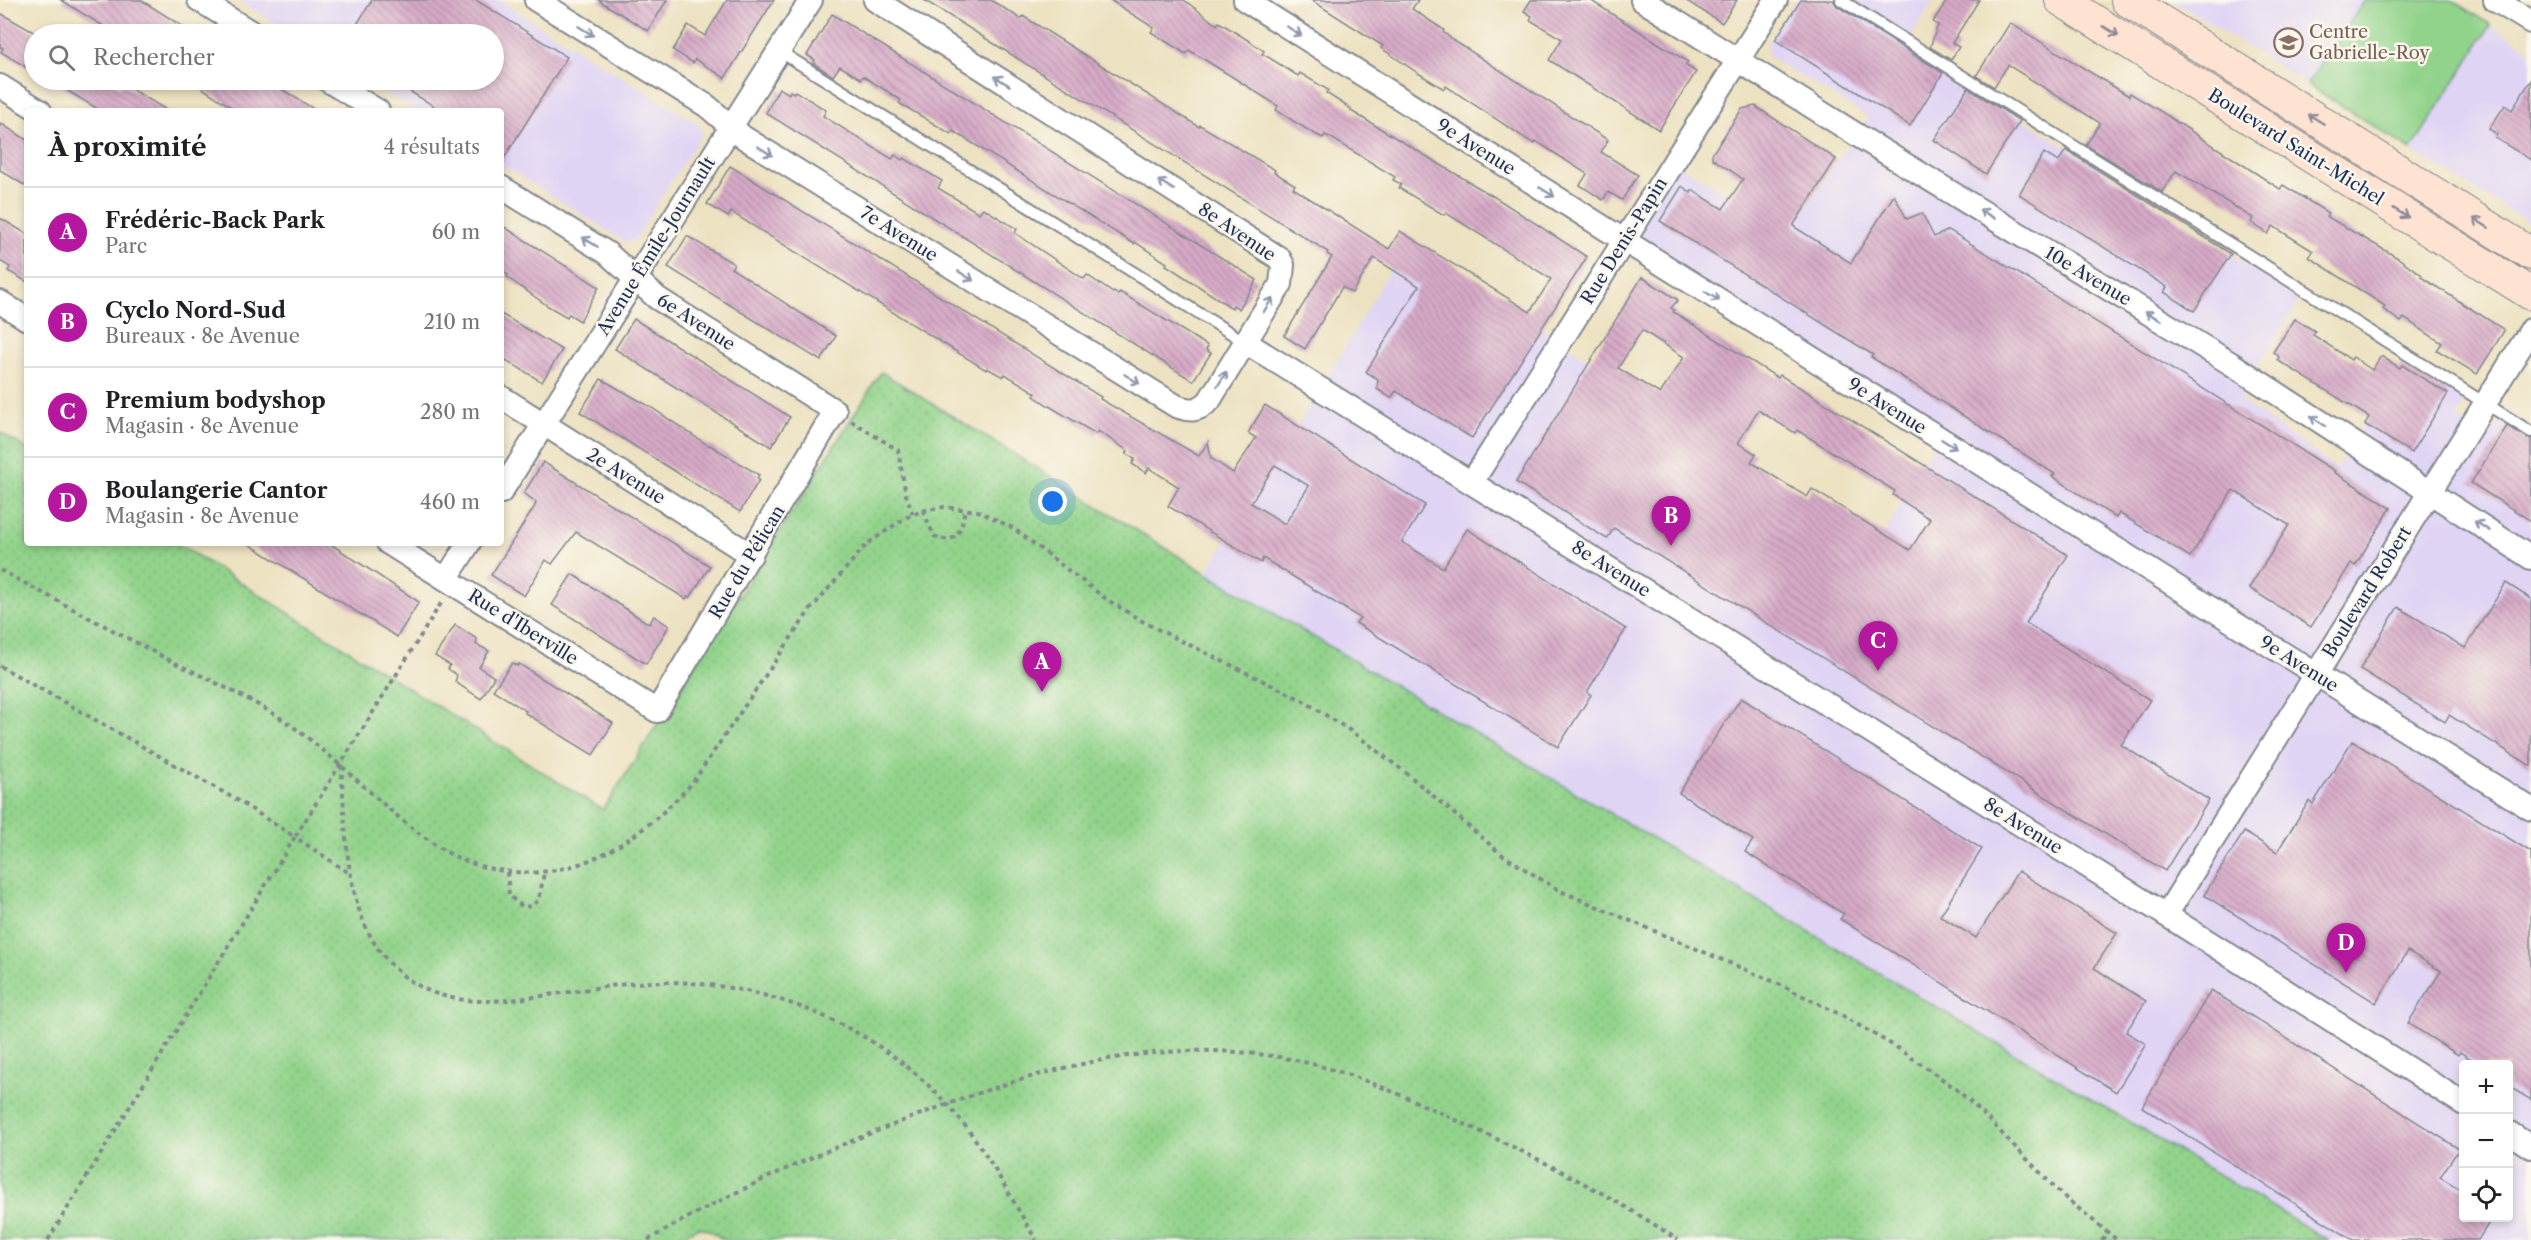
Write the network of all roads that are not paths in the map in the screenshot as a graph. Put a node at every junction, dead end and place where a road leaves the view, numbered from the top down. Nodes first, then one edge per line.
1 (199, 0) edge
2 (536, 0) edge
3 (811, 0) edge
4 (875, 0) edge
5 (1245, 0) edge
6 (1642, 0) edge
7 (1776, 0) edge
8 (1841, 0) edge
9 (2061, 0) edge
10 (2127, 0) edge
11 (2495, 0) edge
12 (2531, 22) edge
13 (238, 24) edge
14 (778, 51) junction
15 (1738, 60) junction
16 (0, 86) edge
17 (343, 90) edge
18 (35, 108) edge
19 (373, 108) edge
20 (732, 127) junction
21 (504, 189) edge
22 (1624, 241) junction
23 (2531, 254) edge
24 (635, 279) junction
25 (2531, 294) edge
26 (0, 302) edge
27 (24, 317) edge
28 (2531, 330) edge
29 (1245, 342) junction
30 (504, 399) edge
31 (2486, 404) junction
32 (835, 411) joint
33 (544, 424) junction
34 (2531, 432) edge
35 (1472, 482) junction
36 (504, 487) edge
37 (2429, 493) junction
38 (393, 546) edge
39 (467, 546) edge
40 (751, 555) junction
41 (2531, 558) edge
42 (446, 579) junction
43 (2315, 674) junction
44 (657, 711) joint
45 (2531, 809) edge
46 (2166, 915) junction
47 (2459, 1101) edge
48 (2513, 1135) edge
49 (2531, 1147) edge

1 - 13 street
2 -> 20 street, 7e Avenue
3 - 14 street, Avenue Émile-Journault
29 -> 4 street, 8e Avenue
5 -> 22 street, 9e Avenue
6 - 15 street, 10e Avenue
7 - 15 street, Rue Denis-Papin
8 - 31 lane
9 -> 25 main road, Boulevard Saint-Michel
23 -> 10 main road, Boulevard Saint-Michel
11 - 12 street
14 - 20 street, Avenue Émile-Journault
14 - 29 lane
15 - 22 street, Rue Denis-Papin
37 -> 15 street, 10e Avenue
16 - 18 street
17 - 19 street
20 - 24 street, Avenue Émile-Journault
20 -> 29 street, 7e Avenue
24 -> 21 street, 6e Avenue
22 - 35 street, Rue Denis-Papin
22 -> 43 street, 9e Avenue
24 - 32 street, 6e Avenue
24 - 33 street, Avenue Émile-Journault
26 - 27 street
28 - 31 street, Boulevard Robert
29 - 35 street, 8e Avenue
30 - 33 street, 2e Avenue
31 - 34 lane
31 - 37 street, Boulevard Robert
32 - 40 street, Rue du Pélican
33 - 36 street, Avenue Émile-Journault
33 - 40 street, 2e Avenue
35 - 46 street, 8e Avenue
41 -> 37 street, 10e Avenue
37 - 43 street, Boulevard Robert
38 - 42 street, Rue d'Iberville
39 - 42 street
40 - 44 street, Rue du Pélican
42 - 44 street, Rue d'Iberville
43 - 45 street, 9e Avenue
43 - 46 street, Boulevard Robert
46 - 47 street, 8e Avenue
48 - 49 street

